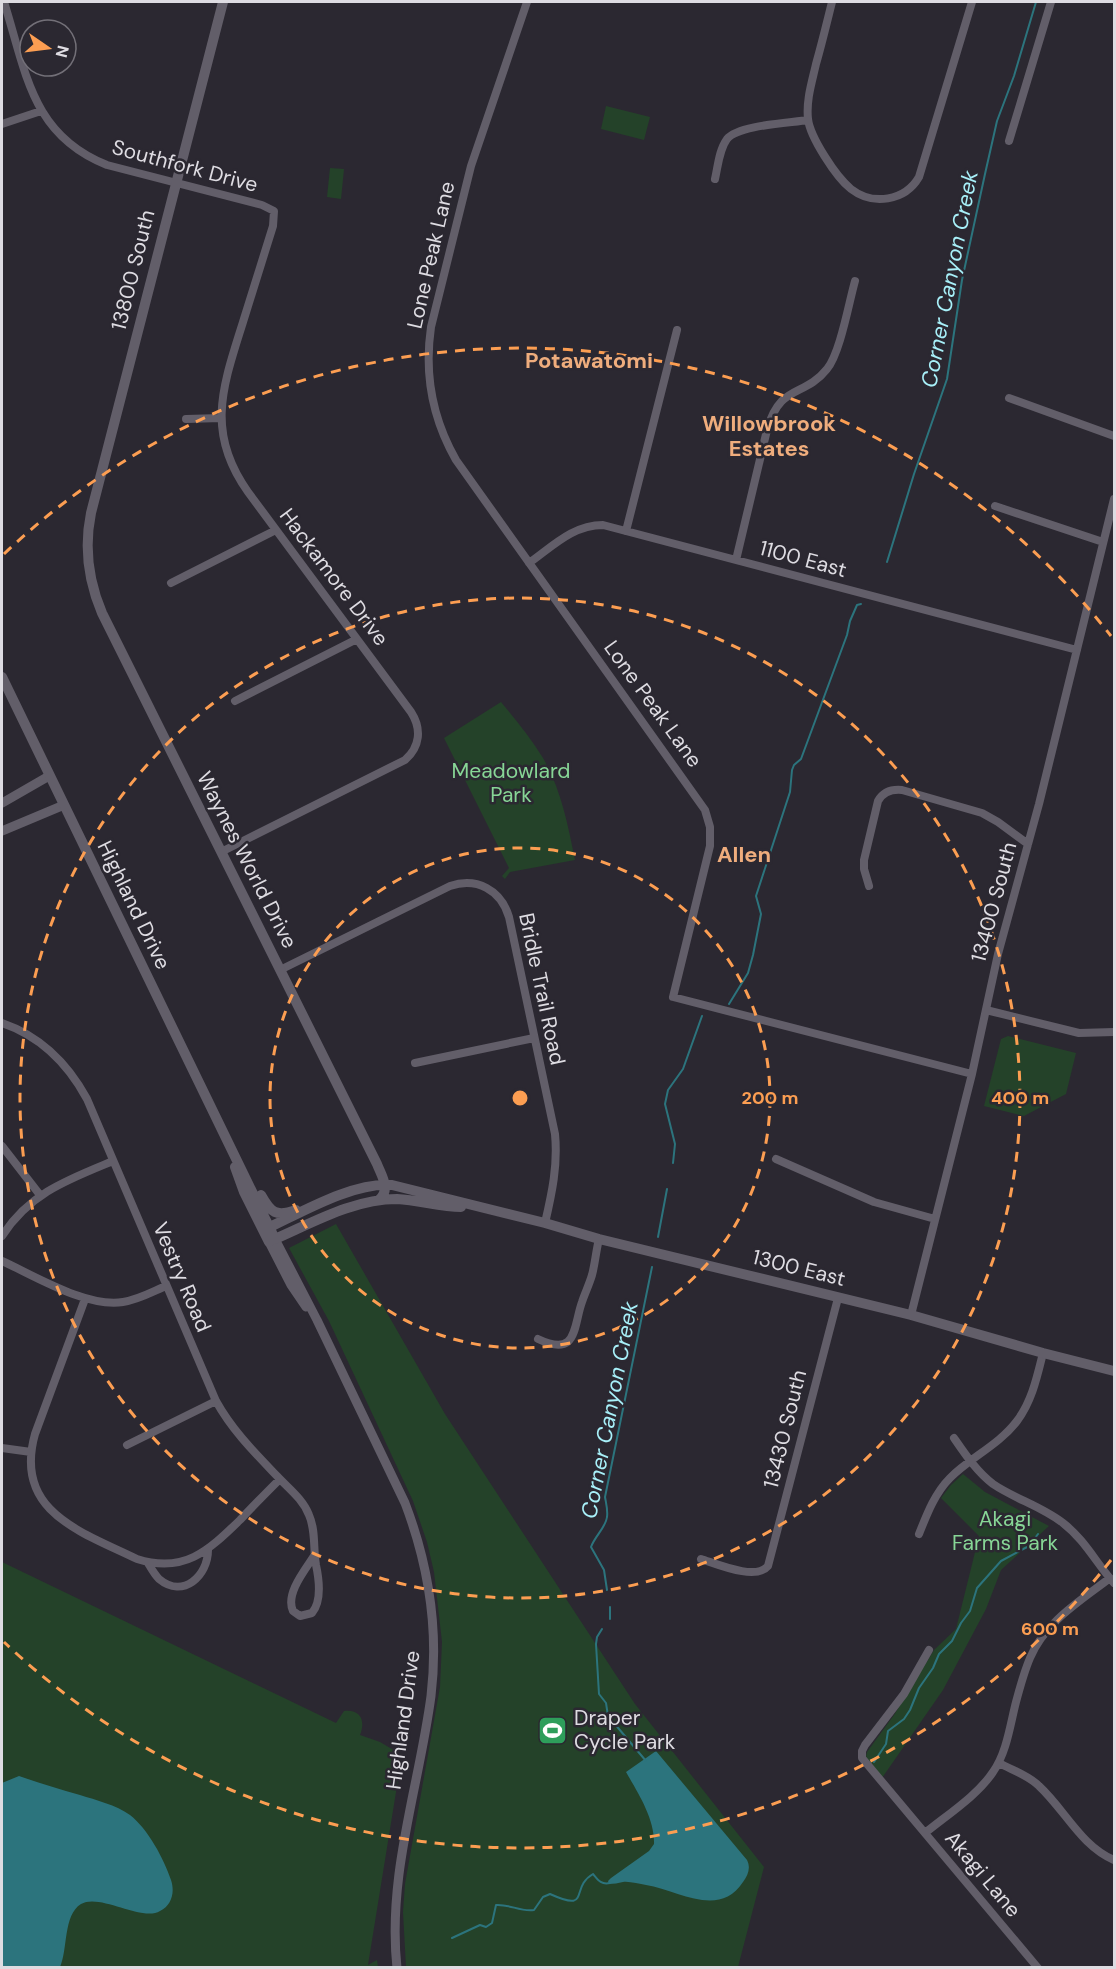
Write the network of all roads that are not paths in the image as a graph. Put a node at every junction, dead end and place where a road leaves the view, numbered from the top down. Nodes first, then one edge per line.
1 (4, 2) edge
2 (223, 2) edge
3 (527, 2) edge
4 (832, 2) edge
5 (972, 2) edge
6 (1051, 2) edge
7 (40, 111) junction
8 (808, 120) junction
9 (2, 124) edge
10 (1009, 141) dead end
11 (715, 179) dead end
12 (175, 183) junction
13 (274, 211) joint
14 (855, 281) dead end
15 (677, 330) dead end
16 (1010, 398) dead end
17 (221, 418) junction
18 (186, 419) dead end
19 (1114, 436) edge
20 (1114, 499) edge
21 (995, 506) dead end
22 (276, 530) junction
23 (626, 531) junction
24 (1103, 542) junction
25 (87, 549) joint
26 (736, 560) junction
27 (530, 563) junction
28 (171, 583) dead end
29 (357, 639) junction
30 (1077, 650) junction
31 (2, 677) edge
32 (235, 701) dead end
33 (49, 776) junction
34 (2, 803) edge
35 (64, 805) junction
36 (2, 831) edge
37 (1028, 844) junction
38 (221, 852) junction
39 (869, 886) dead end
40 (280, 970) junction
41 (986, 1010) junction
42 (2, 1023) edge
43 (1114, 1032) edge
44 (534, 1038) junction
45 (415, 1063) dead end
46 (972, 1074) junction
47 (2, 1146) edge
48 (232, 1149) junction
49 (776, 1159) dead end
50 (113, 1161) junction
51 (385, 1184) junction
52 (40, 1195) junction
53 (379, 1200) junction
54 (320, 1204) junction
55 (474, 1205) junction
56 (935, 1219) junction
57 (545, 1223) junction
58 (270, 1227) junction
59 (2, 1236) edge
60 (599, 1239) junction
61 (272, 1241) junction
62 (2, 1261) edge
63 (166, 1286) junction
64 (838, 1298) junction
65 (84, 1299) junction
66 (911, 1315) junction
67 (538, 1338) dead end
68 (1043, 1353) junction
69 (1114, 1371) edge
70 (216, 1401) junction
71 (954, 1438) dead end
72 (128, 1445) dead end
73 (2, 1448) edge
74 (31, 1452) junction
75 (970, 1461) junction
76 (280, 1479) junction
77 (919, 1534) dead end
78 (208, 1550) junction
79 (314, 1556) junction
80 (701, 1559) dead end
81 (148, 1563) junction
82 (1112, 1580) edge
83 (929, 1650) dead end
84 (999, 1763) junction
85 (925, 1833) junction
86 (1114, 1860) edge
87 (397, 1968) edge
88 (1038, 1968) edge

1 - 7 street, Southfork Drive
2 - 12 main road, 13800 South
3 - 27 street, Lone Peak Lane
4 - 8 street
5 - 8 street
6 - 10 street
7 - 9 street
7 - 12 street, Southfork Drive
8 - 11 street
12 - 13 street, Southfork Drive
12 - 25 main road, 13800 South
13 - 17 street, Hackamore Drive
14 - 26 street
15 - 23 street
16 - 19 street
17 - 18 street
17 - 22 street, Hackamore Drive
20 - 24 street, 13400 South
21 - 24 street
22 - 28 street
22 - 29 street, Hackamore Drive
23 - 26 street, 1100 East
23 - 27 street, 1100 East
24 - 30 street, 13400 South
25 - 38 main road, Waynes World Drive
26 - 30 street, 1100 East
27 - 46 street, Lone Peak Lane
29 - 32 street
29 - 38 street, Hackamore Drive
30 - 37 street, 13400 South
31 - 33 main road, Highland Drive
33 - 34 street
33 - 35 main road, Highland Drive
35 - 36 street
35 - 48 main road, Highland Drive
37 - 39 street
37 - 41 street, 13400 South
38 - 40 main road, Waynes World Drive
40 - 44 street, Bridle Trail Road
40 - 51 main road, Waynes World Drive
41 - 43 street
41 - 46 street, 13400 South
42 - 50 street, Vestry Road
44 - 45 street
44 - 57 street, Bridle Trail Road
46 - 56 street, 13400 South
47 - 52 street
48 - 54 main road
48 - 58 main road, Highland Drive
48 - 61 main road, Highland Drive
49 - 56 street
50 - 52 street
50 - 63 street, Vestry Road
51 - 53 main road
51 - 54 main road, 1300 East
51 - 55 main road, 1300 East
52 - 59 street
53 - 55 main road, 1300 East
53 - 61 main road, 1300 East
54 - 58 main road, 1300 East
55 - 57 main road, 1300 East
56 - 66 street, 13400 South
57 - 60 main road, 1300 East
58 - 61 main road, Highland Drive
60 - 64 main road, 1300 East
60 - 67 street
61 - 87 street, Highland Drive
62 - 65 street
63 - 65 street
63 - 70 street, Vestry Road
64 - 66 main road, 1300 East
64 - 80 street, 13430 South
65 - 74 street
66 - 68 main road, 1300 East
68 - 69 main road, 1300 East
68 - 75 street
70 - 72 street
70 - 76 street, Vestry Road
71 - 75 street
73 - 74 street
74 - 81 street
75 - 77 street
75 - 82 street
76 - 78 street
76 - 79 street, Vestry Road
78 - 81 street
78 - 81 street
79 - 79 street, Vestry Road
82 - 84 street, Akagi Lane
83 - 85 street
84 - 85 street, Akagi Lane
84 - 86 street
85 - 88 street, Akagi Lane

